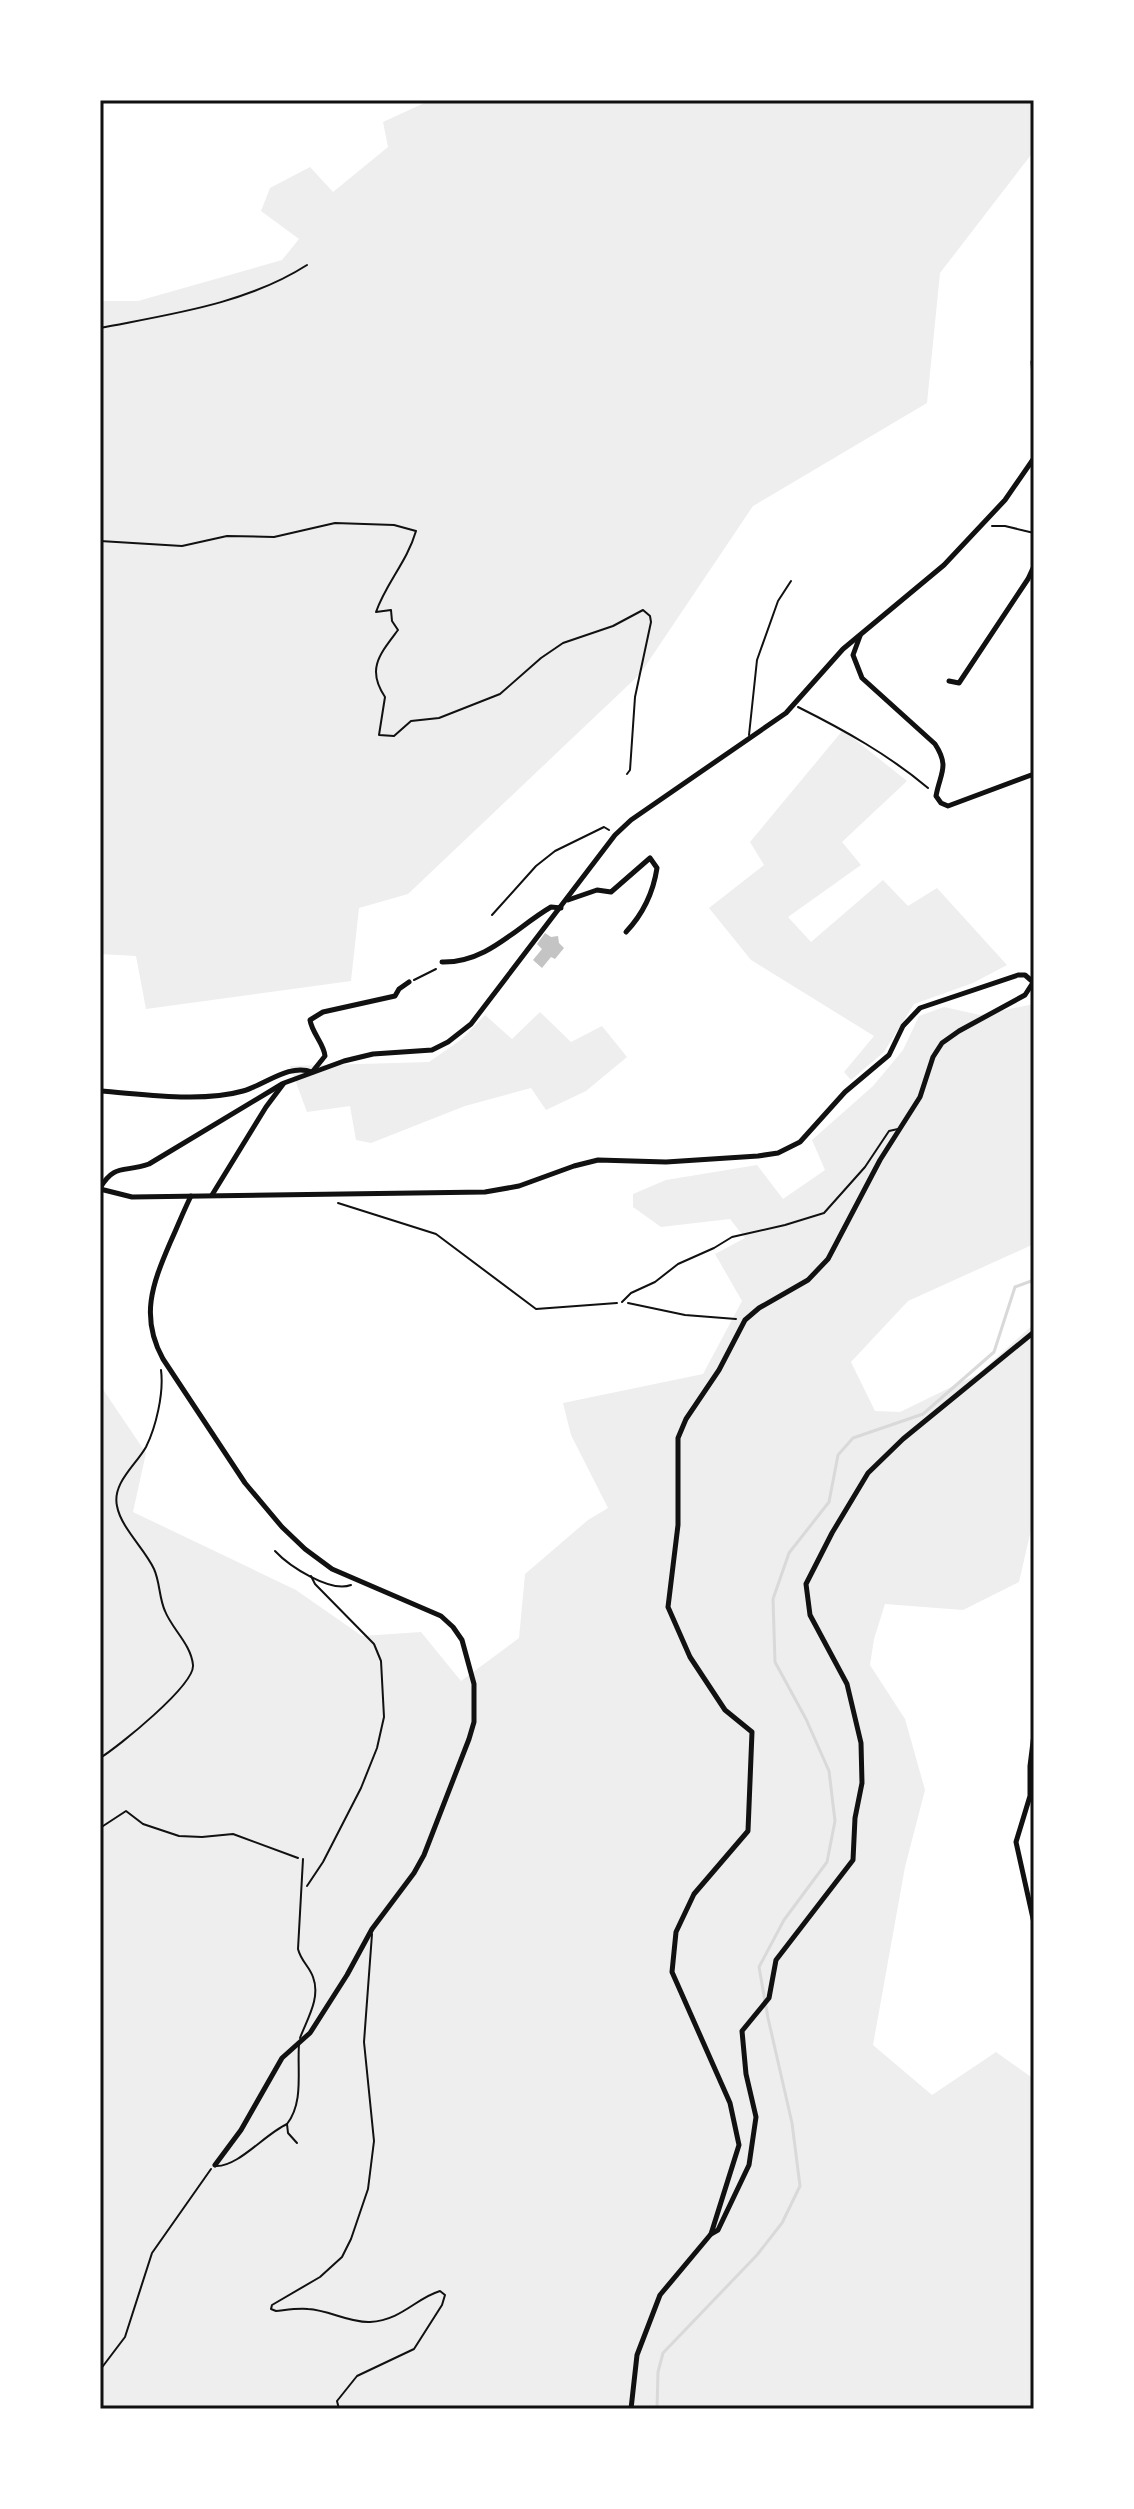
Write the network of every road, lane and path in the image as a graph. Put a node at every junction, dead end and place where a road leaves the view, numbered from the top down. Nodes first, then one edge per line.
1 (307, 265) dead end
2 (100, 328) edge
3 (1033, 362) edge
4 (1034, 377) edge
5 (1034, 458) edge
6 (979, 527) junction
7 (1034, 533) edge
8 (100, 541) edge
9 (1034, 566) edge
10 (791, 581) dead end
11 (863, 631) junction
12 (949, 681) dead end
13 (794, 705) junction
14 (748, 740) junction
15 (627, 774) dead end
16 (1034, 774) edge
17 (936, 796) junction
18 (615, 835) junction
19 (568, 901) junction
20 (562, 908) junction
21 (492, 915) dead end
22 (626, 932) dead end
23 (442, 962) joint
24 (1034, 981) edge
25 (409, 982) joint
26 (312, 1072) junction
27 (284, 1083) junction
28 (100, 1091) edge
29 (901, 1129) junction
30 (100, 1188) edge
31 (212, 1195) junction
32 (191, 1196) junction
33 (339, 1203) dead end
34 (622, 1302) junction
35 (745, 1320) junction
36 (1034, 1332) edge
37 (158, 1364) dead end
38 (275, 1551) dead end
39 (311, 1576) junction
40 (358, 1582) junction
41 (1034, 1734) edge
42 (100, 1758) edge
43 (100, 1828) edge
44 (303, 1859) joint
45 (300, 1894) junction
46 (1034, 1923) edge
47 (372, 1929) junction
48 (299, 2041) junction
49 (287, 2124) junction
50 (297, 2143) dead end
51 (215, 2165) junction
52 (711, 2234) junction
53 (100, 2370) edge
54 (339, 2409) edge
55 (631, 2409) edge

1 - 2 path
3 - 4 street
5 - 6 street
6 - 7 path
6 - 11 street
8 - 15 path
9 - 12 street
10 - 14 lane
11 - 13 street
11 - 17 street
13 - 14 street
13 - 17 path
14 - 18 street
16 - 17 street
18 - 19 street
18 - 21 path
19 - 20 street
19 - 22 street
20 - 23 street
20 - 26 street
23 - 25 path
24 - 29 street
24 - 31 street
25 - 26 street
26 - 27 street
26 - 28 street
27 - 30 street
27 - 31 street
29 - 34 lane
29 - 35 street
30 - 32 street
31 - 32 street
32 - 40 street
33 - 34 path
34 - 35 path
35 - 52 street
36 - 52 street
37 - 42 path
38 - 39 path
39 - 40 path
39 - 45 path
40 - 47 street
41 - 46 street
43 - 44 path
44 - 45 lane
45 - 48 lane
47 - 48 street
47 - 54 lane
48 - 49 lane
48 - 51 street
49 - 50 lane
49 - 51 lane
51 - 53 path
52 - 55 street

